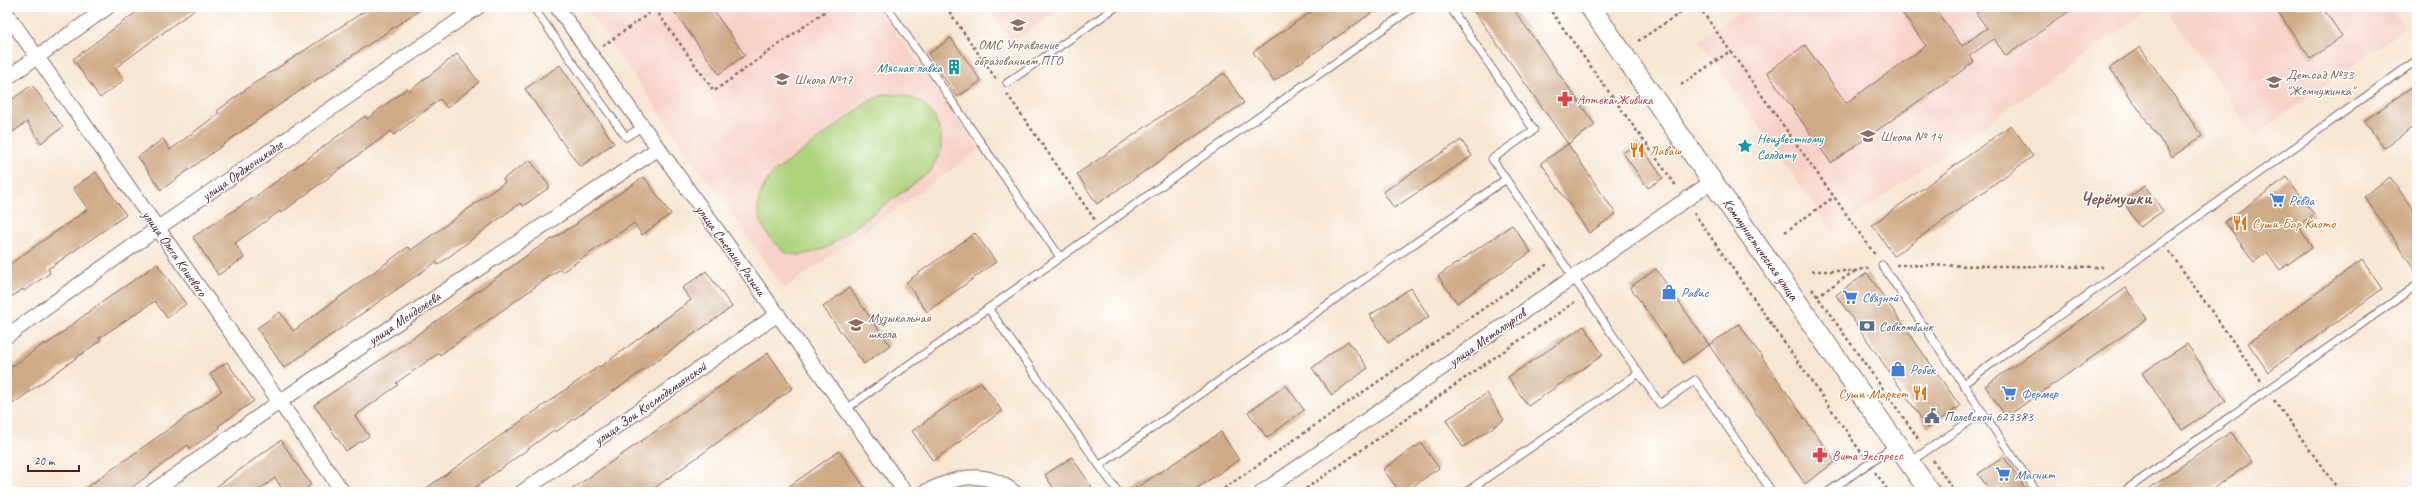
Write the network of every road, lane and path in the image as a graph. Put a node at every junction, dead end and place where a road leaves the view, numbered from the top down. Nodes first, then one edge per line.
1 (108, 7) edge
2 (478, 7) edge
3 (533, 7) edge
4 (557, 7) edge
5 (831, 7) edge
6 (887, 7) edge
7 (946, 7) edge
8 (1116, 7) edge
9 (1414, 7) edge
10 (1450, 7) edge
11 (1548, 7) edge
12 (1590, 7) edge
13 (1689, 7) edge
14 (1700, 7) edge
15 (654, 8) edge
16 (7, 14) edge
17 (1638, 41) dead end
18 (600, 48) dead end
19 (1730, 51) junction
20 (37, 56) junction
21 (2417, 60) edge
22 (7, 78) edge
23 (1004, 84) joint
24 (1681, 85) dead end
25 (1005, 92) dead end
26 (643, 126) junction
27 (659, 148) junction
28 (1506, 179) junction
29 (1713, 181) junction
30 (1834, 198) junction
31 (1686, 200) junction
32 (158, 228) junction
33 (1101, 228) junction
34 (1785, 232) dead end
35 (2162, 241) junction
36 (1559, 256) junction
37 (1060, 257) junction
38 (1882, 265) junction
39 (2125, 268) junction
40 (1812, 271) dead end
41 (1855, 271) junction
42 (1574, 277) junction
43 (1808, 283) dead end
44 (2417, 285) edge
45 (1585, 294) junction
46 (1817, 296) junction
47 (988, 308) junction
48 (778, 314) junction
49 (7, 336) edge
50 (1639, 373) junction
51 (1963, 384) junction
52 (2268, 390) junction
53 (279, 402) junction
54 (846, 409) junction
55 (1983, 412) junction
56 (1897, 444) junction
57 (1927, 451) junction
58 (1910, 462) junction
59 (1869, 464) junction
60 (1100, 465) junction
61 (152, 492) edge
62 (343, 492) edge
63 (522, 492) edge
64 (906, 492) edge
65 (925, 492) edge
66 (1014, 492) edge
67 (1118, 492) edge
68 (1219, 492) edge
69 (1262, 492) edge
70 (1301, 492) edge
71 (1466, 492) edge
72 (1772, 492) edge
73 (1828, 492) edge
74 (1889, 492) edge
75 (1930, 492) edge
76 (1955, 492) edge
77 (2037, 492) edge
78 (2123, 492) edge
79 (2340, 492) edge

1 - 20 street
2 - 32 street, улица Орджоникидзе
3 - 26 lane
4 - 26 street, улица Степана Разина
5 - 15 path
6 - 37 lane
7 - 23 path
8 - 23 lane
9 - 33 lane
10 - 28 lane
11 - 31 path
12 - 29 street, Коммунистическая улица
13 - 17 path
14 - 19 path
15 - 18 path
16 - 20 street, улица Олега Кошевого
19 - 24 path
19 - 30 path
20 - 22 street
20 - 32 street, улица Олега Кошевого
21 - 35 lane
25 - 33 path
26 - 27 street, улица Степана Разина
27 - 48 street, улица Степана Разина
27 - 53 street, улица Менделеева
28 - 36 lane
28 - 60 lane
29 - 31 street, улица Металлургов
29 - 56 street, Коммунистическая улица
30 - 34 path
30 - 38 path
31 - 42 street, улица Металлургов
31 - 59 path
32 - 49 street, улица Орджоникидзе
32 - 53 street, улица Олега Кошевого
33 - 37 lane
35 - 39 lane
35 - 52 path
36 - 42 lane
36 - 68 path
37 - 47 lane
38 - 39 path
38 - 41 path
38 - 51 lane
39 - 51 lane
40 - 41 path
41 - 46 path
42 - 45 lane
42 - 69 street, улица Металлургов
43 - 46 path
44 - 52 lane
45 - 50 lane
45 - 70 path
46 - 57 path
47 - 54 lane
47 - 60 lane
48 - 54 street, улица Степана Разина
48 - 63 street, улица Зои Космодемьянской
50 - 71 lane
50 - 72 lane
51 - 55 lane
52 - 78 lane
52 - 79 path
53 - 61 street, улица Менделеева
53 - 62 street, улица Олега Кошевого
54 - 64 street, улица Степана Разина
55 - 57 lane
55 - 77 lane
56 - 58 street, Коммунистическая улица
56 - 59 lane
57 - 58 lane
57 - 76 path
58 - 75 street, Коммунистическая улица
59 - 73 lane
59 - 74 path
60 - 67 lane
65 - 66 street

